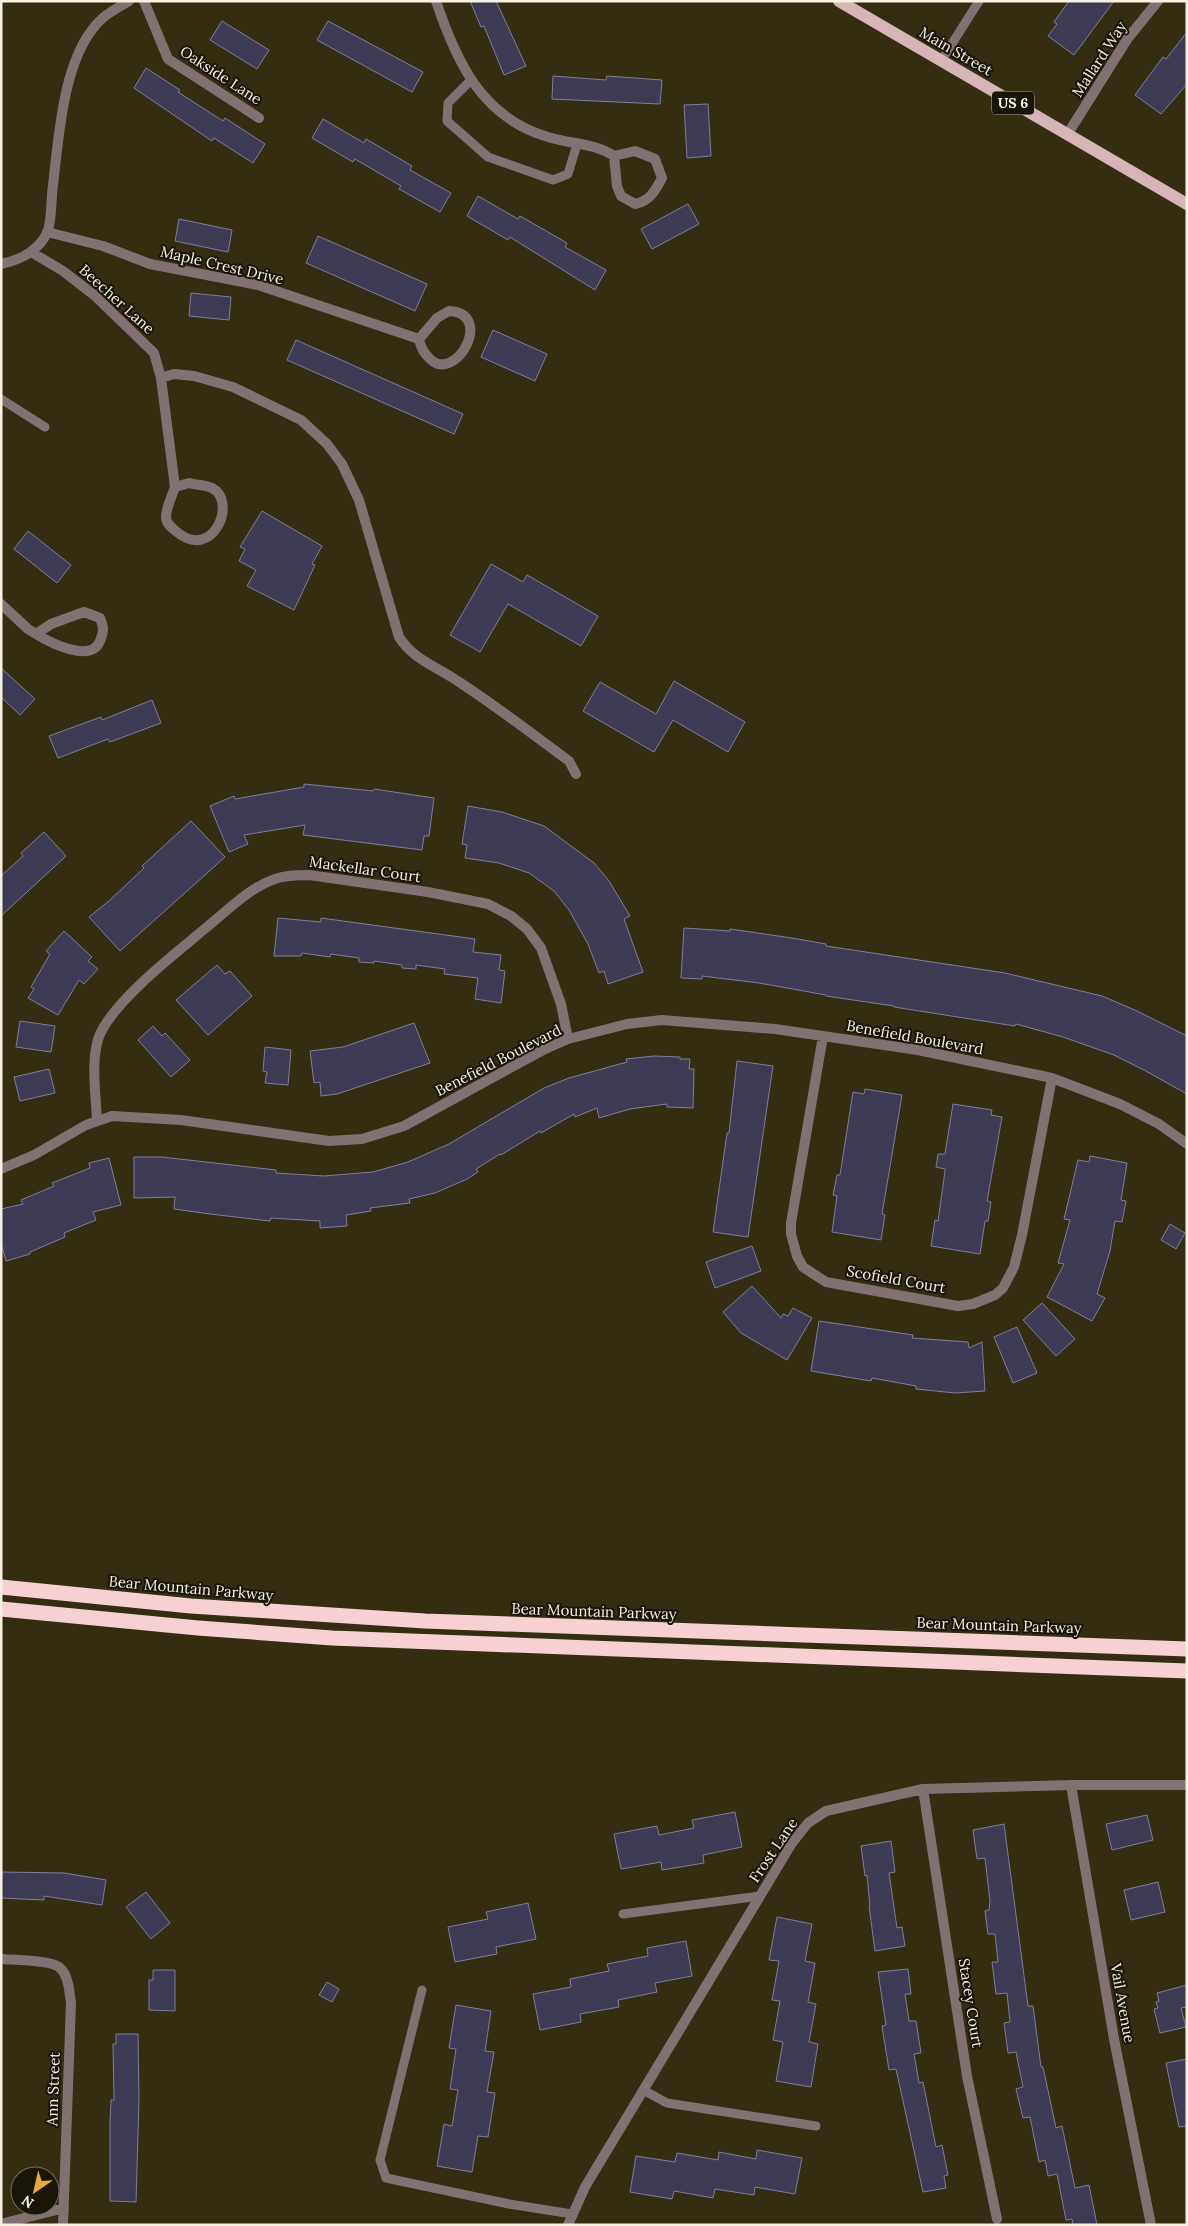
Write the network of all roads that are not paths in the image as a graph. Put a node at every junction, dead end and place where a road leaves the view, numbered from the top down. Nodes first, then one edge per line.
1 (130, 1) edge
2 (144, 1) edge
3 (436, 1) edge
4 (838, 1) edge
5 (980, 1) edge
6 (1158, 1) edge
7 (941, 61) junction
8 (471, 80) junction
9 (259, 118) dead end
10 (1067, 135) junction
11 (577, 144) junction
12 (614, 156) junction
13 (1187, 204) edge
14 (47, 232) junction
15 (31, 252) junction
16 (1, 264) edge
17 (419, 339) junction
18 (161, 378) junction
19 (1, 399) edge
20 (45, 427) dead end
21 (175, 487) junction
22 (1, 604) edge
23 (36, 634) junction
24 (576, 774) dead end
25 (823, 1036) junction
26 (568, 1039) junction
27 (1052, 1078) junction
28 (97, 1121) junction
29 (1187, 1144) edge
30 (1, 1169) edge
31 (1, 1587) edge
32 (1, 1609) edge
33 (1187, 1649) edge
34 (1187, 1671) edge
35 (1070, 1785) junction
36 (1187, 1785) edge
37 (923, 1789) junction
38 (760, 1896) junction
39 (623, 1914) dead end
40 (1, 1959) edge
41 (422, 1990) dead end
42 (643, 2090) junction
43 (816, 2126) dead end
44 (64, 2208) junction
45 (572, 2214) junction
46 (997, 2220) dead end
47 (1, 2224) edge
48 (63, 2225) edge
49 (568, 2225) edge
50 (1151, 2225) edge

1 - 14 street
2 - 9 street, Oakside Lane
3 - 8 street
4 - 7 main road, Main Street / US 6
5 - 7 lane
6 - 10 street, Mallard Way
7 - 10 main road, Main Street / US 6
8 - 11 street
8 - 11 lane
10 - 13 main road, Main Street / US 6
11 - 12 street
12 - 12 street
14 - 15 street
14 - 17 street, Maple Crest Drive
15 - 16 street
15 - 18 street, Beecher Lane
17 - 17 street
18 - 21 street, Beecher Lane
18 - 24 street
19 - 20 lane
21 - 21 street, Beecher Lane
22 - 23 street
23 - 23 street
25 - 26 street, Benefield Boulevard
25 - 27 street, Benefield Boulevard
25 - 27 street, Scofield Court
26 - 28 street, Benefield Boulevard
26 - 28 street, Mackellar Court
27 - 29 street, Benefield Boulevard
28 - 30 street, Benefield Boulevard
31 - 33 highway, Bear Mountain Parkway
32 - 34 highway
35 - 36 street, Frost Lane
35 - 37 street, Frost Lane
35 - 50 street, Vail Avenue
37 - 38 street, Frost Lane
37 - 46 street, Stacey Court
38 - 39 lane
38 - 42 street, Frost Lane
40 - 44 street, Ann Street
41 - 45 lane
42 - 43 lane
42 - 45 street, Frost Lane
44 - 47 street
44 - 48 street, Ann Street
45 - 49 street, Frost Lane

